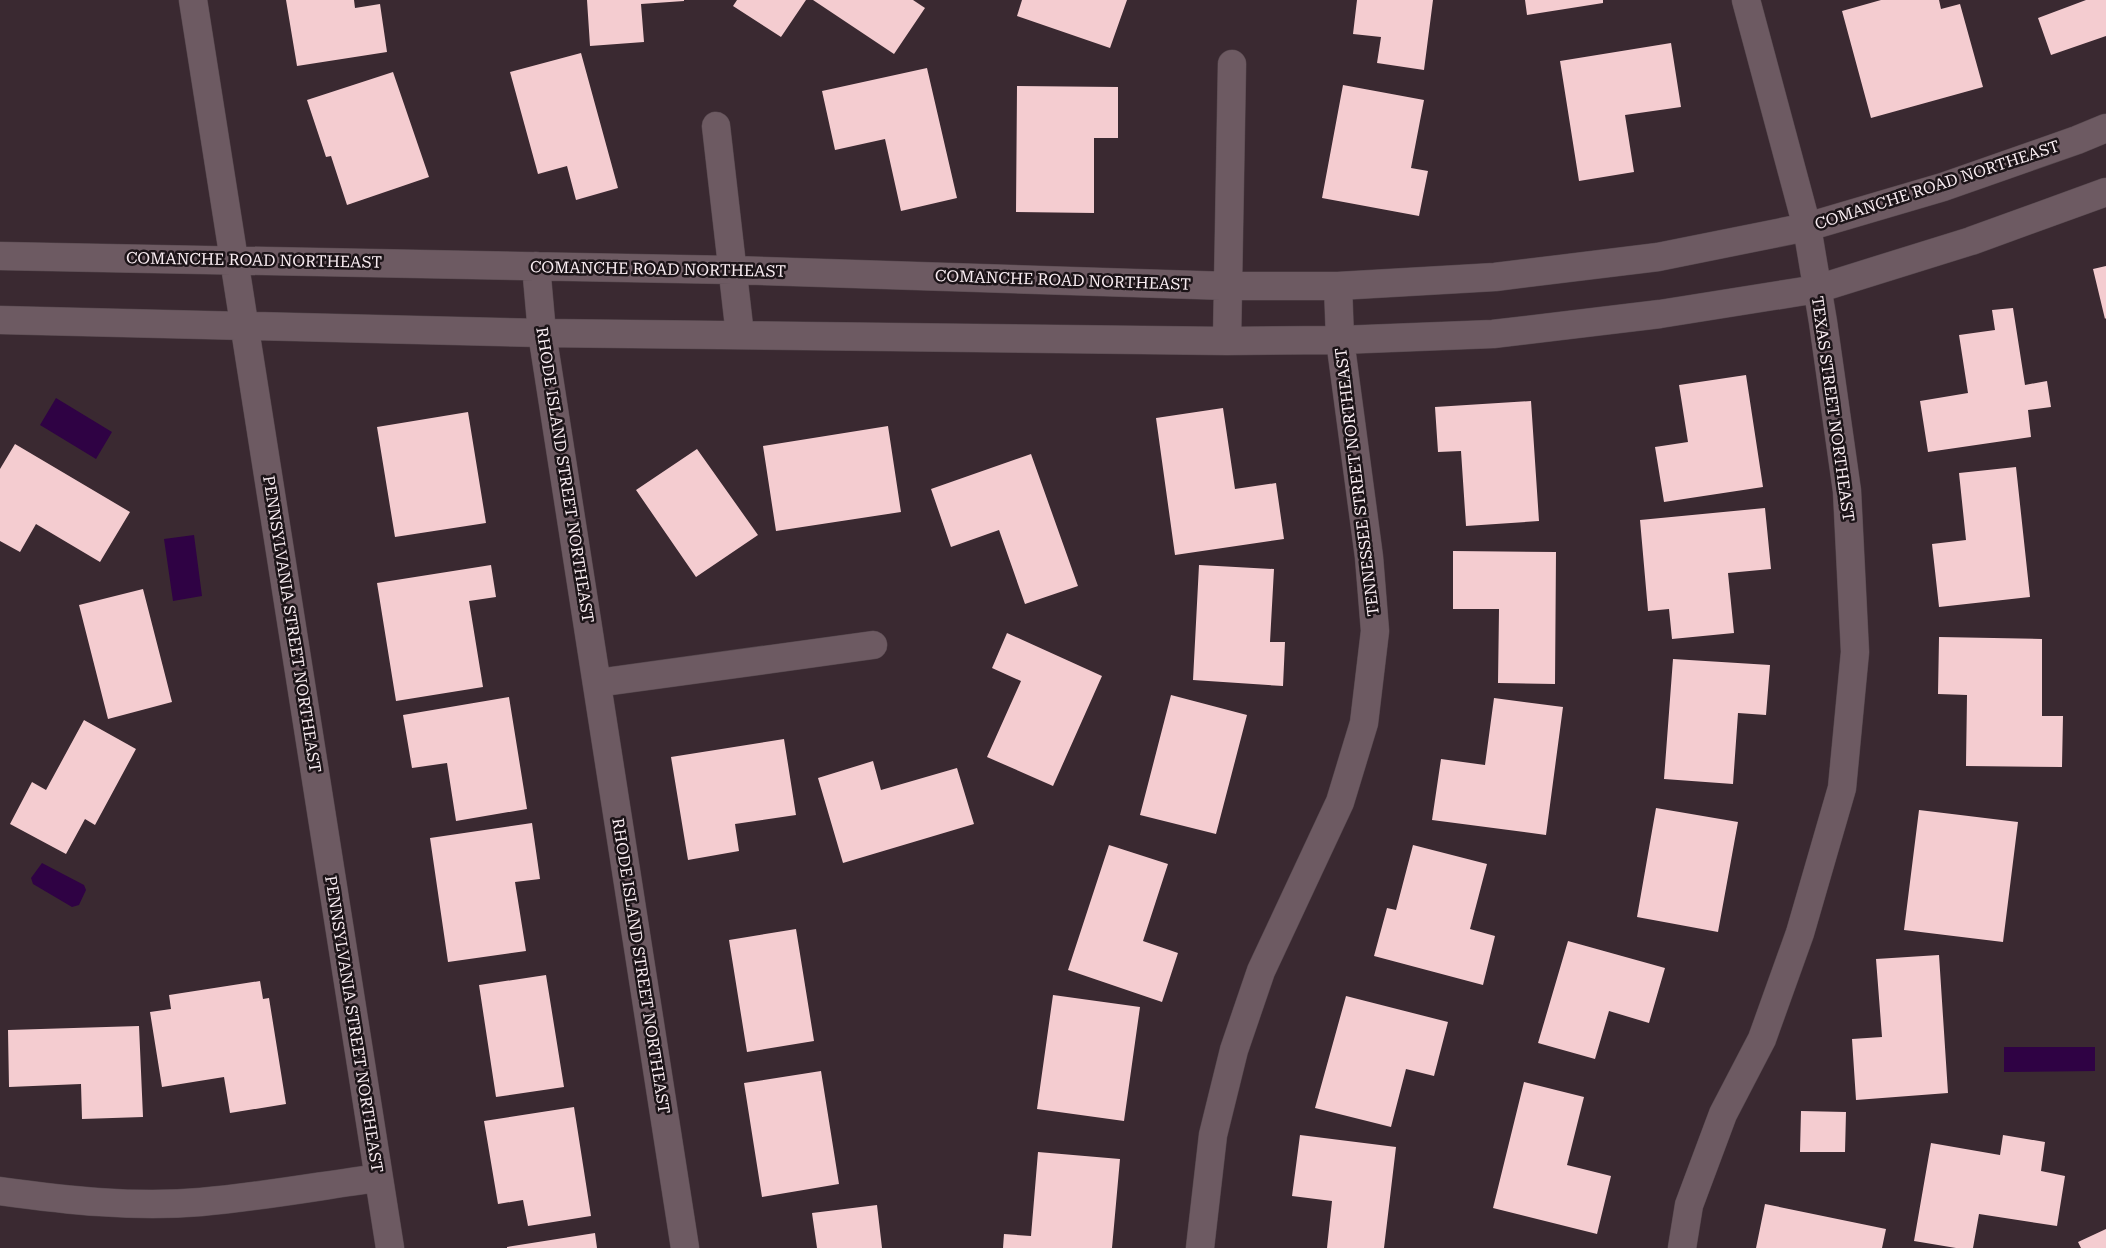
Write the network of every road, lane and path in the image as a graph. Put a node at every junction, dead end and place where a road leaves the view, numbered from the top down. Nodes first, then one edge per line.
1 (193, 0) edge
2 (1746, 0) edge
3 (1232, 64) dead end
4 (716, 126) dead end
5 (2106, 128) edge
6 (2106, 192) edge
7 (1807, 227) junction
8 (0, 256) edge
9 (233, 259) junction
10 (536, 266) junction
11 (732, 270) junction
12 (1228, 286) junction
13 (1338, 286) junction
14 (1817, 289) junction
15 (0, 320) edge
16 (245, 326) junction
17 (542, 333) junction
18 (740, 335) junction
19 (1340, 340) junction
20 (1227, 341) junction
21 (873, 645) dead end
22 (596, 683) junction
23 (378, 1178) junction
24 (0, 1191) edge
25 (390, 1248) edge
26 (685, 1248) edge
27 (1200, 1248) edge
28 (1682, 1248) edge

1 - 9 street, PENNSYLVANIA STREET NORTHEAST
2 - 7 street, TEXAS STREET NORTHEAST
3 - 12 street
4 - 11 street
5 - 7 street, COMANCHE ROAD NORTHEAST
6 - 14 street
7 - 13 street, COMANCHE ROAD NORTHEAST
7 - 14 street, TEXAS STREET NORTHEAST
8 - 9 street, COMANCHE ROAD NORTHEAST
9 - 10 street, COMANCHE ROAD NORTHEAST
9 - 16 street, PENNSYLVANIA STREET NORTHEAST
10 - 11 street, COMANCHE ROAD NORTHEAST
10 - 17 street, RHODE ISLAND STREET NORTHEAST
11 - 12 street, COMANCHE ROAD NORTHEAST
11 - 18 street
12 - 13 street, COMANCHE ROAD NORTHEAST
12 - 20 street
13 - 19 street, TENNESSEE STREET NORTHEAST
14 - 19 street
14 - 28 street, TEXAS STREET NORTHEAST
15 - 16 street
16 - 17 street
16 - 23 street, PENNSYLVANIA STREET NORTHEAST
17 - 18 street
17 - 22 street, RHODE ISLAND STREET NORTHEAST
18 - 20 street
19 - 20 street
19 - 27 street, TENNESSEE STREET NORTHEAST
21 - 22 street
22 - 26 street, RHODE ISLAND STREET NORTHEAST
23 - 24 street
23 - 25 street, PENNSYLVANIA STREET NORTHEAST

